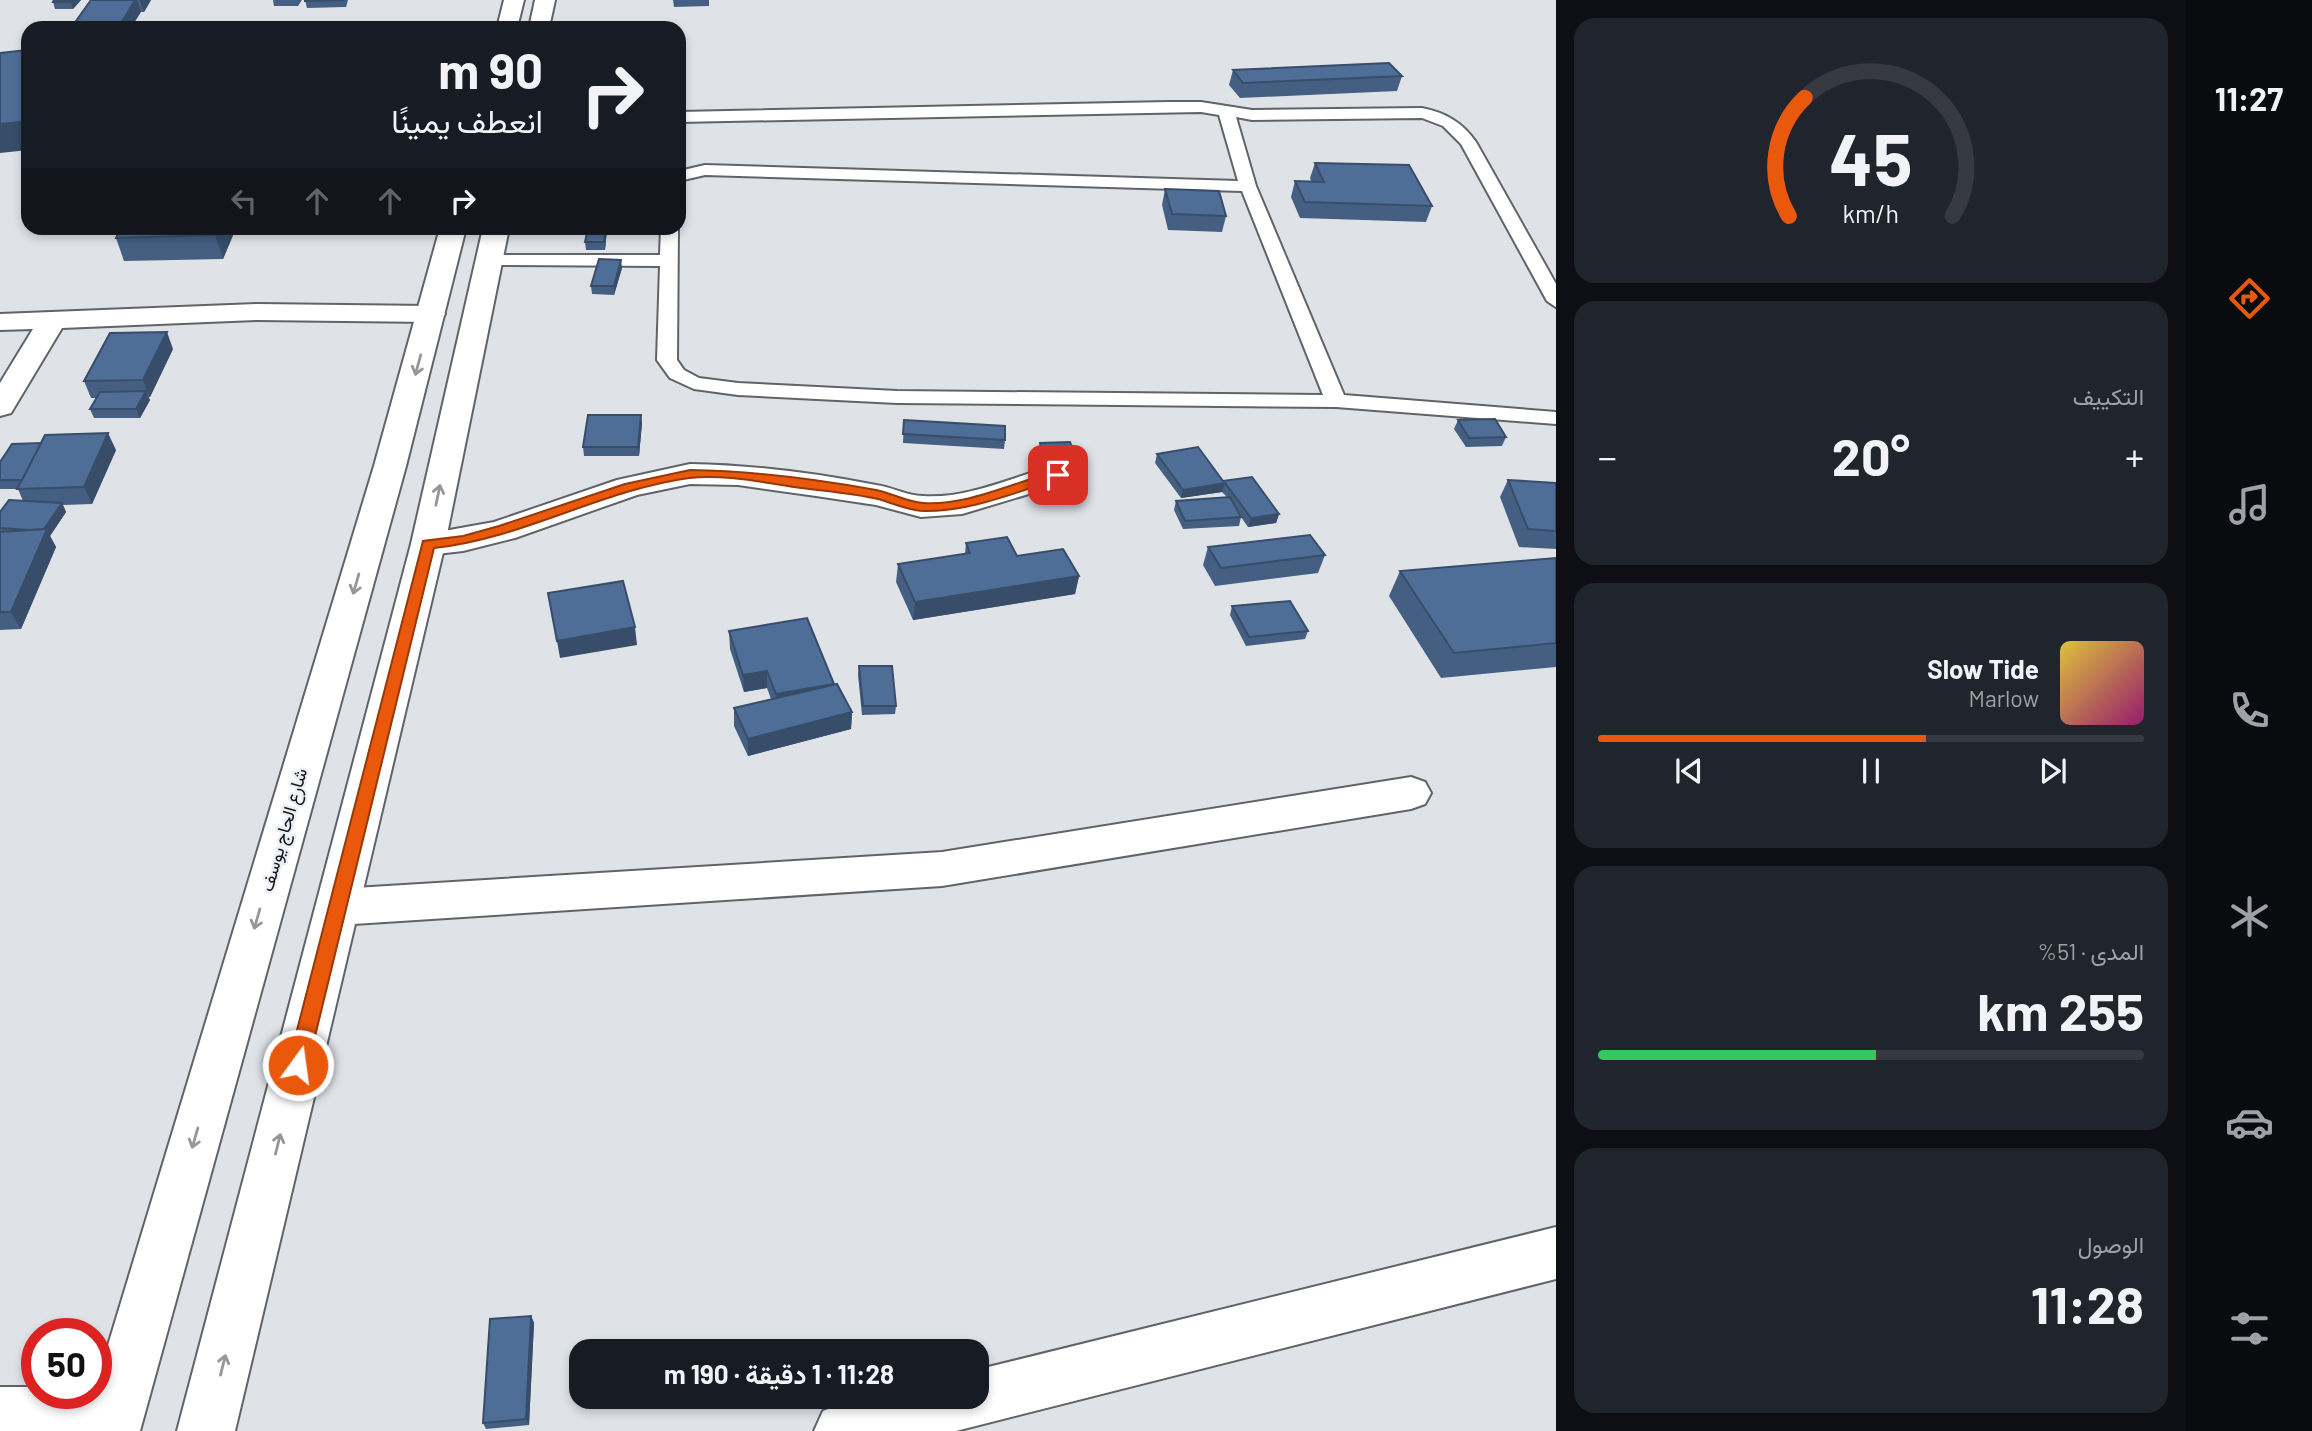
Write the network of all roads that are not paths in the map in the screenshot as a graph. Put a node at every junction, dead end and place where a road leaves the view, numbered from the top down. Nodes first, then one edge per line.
1 (514, 0) edge
2 (545, 0) edge
3 (509, 21) edge
4 (541, 21) edge
5 (1226, 111) junction
6 (686, 117) edge
7 (686, 174) edge
8 (1248, 186) junction
9 (451, 235) edge
10 (670, 235) edge
11 (493, 244) edge
12 (670, 261) junction
13 (1556, 301) edge
14 (431, 314) junction
15 (53, 320) junction
16 (0, 323) edge
17 (1336, 401) junction
18 (0, 407) edge
19 (1556, 418) edge
20 (1058, 475) edge
21 (428, 544) junction
22 (1411, 793) dead end
23 (338, 906) junction
24 (1556, 1253) edge
25 (0, 1415) edge
26 (114, 1423) edge
27 (206, 1431) edge
28 (843, 1431) edge

1 - 3 main road
2 - 4 main road
5 - 6 lane
5 - 8 lane
5 - 13 lane
7 - 8 lane
8 - 17 lane
9 - 14 main road, شارع الحاج يوسف
10 - 12 lane
11 - 12 lane
21 -> 11 main road
12 - 17 lane
14 - 15 main road
14 -> 26 main road, شارع الحاج يوسف
15 - 16 main road
15 - 18 main road
17 - 19 lane
20 - 21 main road
21 - 23 main road
22 - 23 main road
27 -> 23 main road
24 - 28 main road
25 - 26 main road

